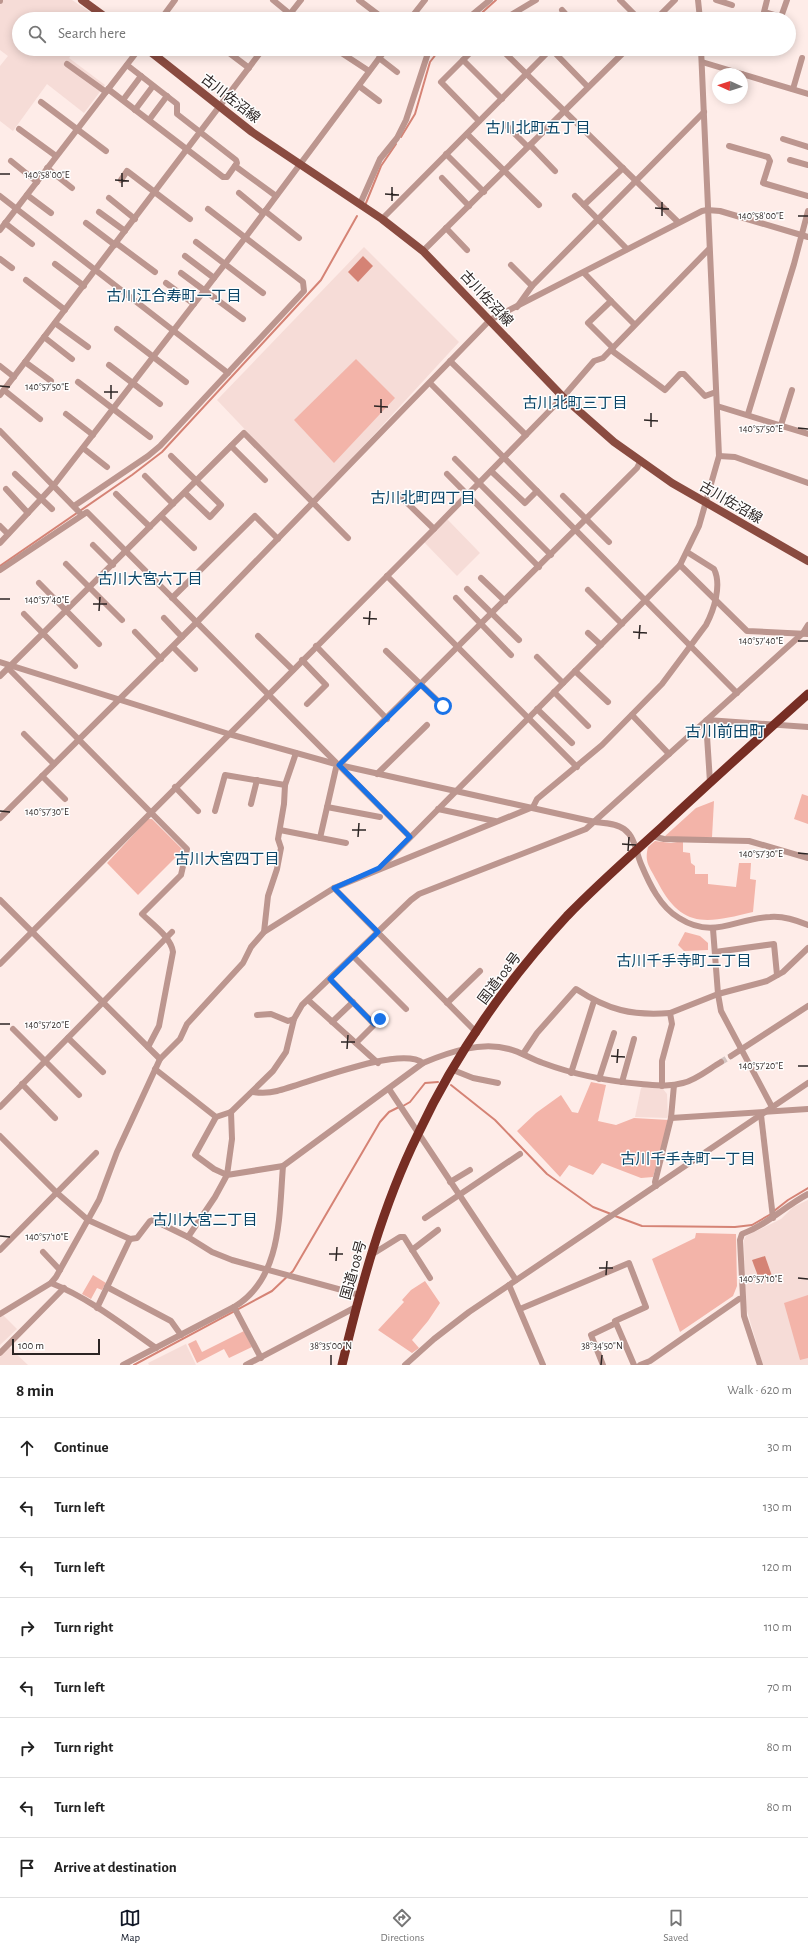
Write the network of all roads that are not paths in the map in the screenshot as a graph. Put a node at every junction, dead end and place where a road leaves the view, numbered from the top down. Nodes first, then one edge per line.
1 (82, 0) edge
2 (273, 0) edge
3 (301, 0) edge
4 (359, 0) edge
5 (425, 0) edge
6 (490, 0) edge
7 (536, 0) edge
8 (620, 0) edge
9 (665, 0) edge
10 (675, 0) edge
11 (698, 0) edge
12 (716, 0) edge
13 (767, 0) edge
14 (787, 0) edge
15 (172, 1) edge
16 (670, 5) junction
17 (732, 5) dead end
18 (98, 12) edge
19 (165, 12) edge
20 (284, 12) edge
21 (291, 12) edge
22 (375, 12) edge
23 (416, 12) edge
24 (476, 12) edge
25 (516, 12) edge
26 (632, 12) edge
27 (663, 12) edge
28 (699, 12) edge
29 (764, 12) edge
30 (783, 12) edge
31 (134, 56) edge
32 (157, 56) edge
33 (233, 56) edge
34 (258, 56) edge
35 (346, 56) edge
36 (426, 56) edge
37 (467, 56) edge
38 (508, 56) edge
39 (546, 56) edge
40 (558, 56) edge
41 (619, 56) edge
42 (702, 56) edge
43 (379, 58) joint
44 (802, 58) dead end
45 (463, 60) junction
46 (702, 62) junction
47 (67, 64) dead end
48 (127, 66) junction
49 (249, 68) junction
50 (722, 68) edge
51 (369, 72) junction
52 (397, 72) dead end
53 (527, 74) junction
54 (141, 76) junction
55 (748, 76) edge
56 (153, 86) junction
57 (358, 86) junction
58 (588, 87) junction
59 (793, 89) junction
60 (107, 91) junction
61 (808, 94) edge
62 (167, 96) junction
63 (502, 99) junction
64 (123, 100) junction
65 (379, 101) dead end
66 (41, 102) dead end
67 (219, 106) junction
68 (135, 110) junction
69 (564, 111) junction
70 (704, 112) junction
71 (149, 120) junction
72 (479, 121) junction
73 (506, 125) dead end
74 (20, 129) dead end
75 (77, 129) junction
76 (200, 132) junction
77 (467, 134) junction
78 (783, 140) dead end
79 (529, 146) junction
80 (729, 146) dead end
81 (808, 147) edge
82 (187, 149) junction
83 (106, 151) dead end
84 (446, 154) junction
85 (56, 156) junction
86 (790, 160) dead end
87 (11, 161) dead end
88 (300, 164) junction
89 (808, 165) edge
90 (235, 166) junction
91 (47, 168) junction
92 (623, 168) junction
93 (555, 170) dead end
94 (504, 171) junction
95 (442, 178) dead end
96 (121, 180) dead end
97 (636, 181) junction
98 (37, 182) junction
99 (72, 188) dead end
100 (155, 192) junction
101 (484, 192) junction
102 (238, 193) dead end
103 (27, 195) junction
104 (0, 196) edge
105 (276, 196) junction
106 (575, 196) dead end
107 (808, 196) edge
108 (108, 198) dead end
109 (360, 204) junction
110 (539, 205) dead end
111 (584, 205) junction
112 (469, 206) junction
113 (16, 209) junction
114 (208, 209) dead end
115 (707, 210) junction
116 (808, 211) edge
117 (99, 212) dead end
118 (264, 212) junction
119 (51, 213) dead end
120 (135, 219) junction
121 (190, 219) dead end
122 (382, 219) junction
123 (598, 219) junction
124 (678, 222) junction
125 (5, 223) junction
126 (86, 223) dead end
127 (446, 228) junction
128 (0, 230) edge
129 (125, 231) junction
130 (801, 235) junction
131 (808, 237) edge
132 (245, 238) junction
133 (299, 238) dead end
134 (196, 242) dead end
135 (32, 244) dead end
136 (116, 244) junction
137 (627, 249) junction
138 (709, 249) junction
139 (467, 250) dead end
140 (423, 251) junction
141 (185, 256) dead end
142 (0, 259) edge
143 (55, 264) dead end
144 (225, 264) junction
145 (511, 265) dead end
146 (12, 268) dead end
147 (96, 270) junction
148 (155, 272) dead end
149 (181, 273) dead end
150 (584, 273) junction
151 (214, 278) junction
152 (26, 280) dead end
153 (166, 283) dead end
154 (84, 286) junction
155 (532, 286) junction
156 (204, 290) junction
157 (263, 293) dead end
158 (611, 301) junction
159 (194, 304) junction
160 (516, 308) junction
161 (65, 310) junction
162 (243, 319) dead end
163 (490, 320) junction
164 (55, 323) junction
165 (633, 323) dead end
166 (116, 328) dead end
167 (173, 331) junction
168 (44, 337) junction
169 (88, 348) dead end
170 (612, 349) junction
171 (153, 357) junction
172 (72, 359) dead end
173 (450, 361) junction
174 (25, 362) junction
175 (110, 365) dead end
176 (0, 366) edge
177 (228, 373) junction
178 (14, 377) junction
179 (51, 381) dead end
180 (78, 382) dead end
181 (186, 382) dead end
182 (133, 383) junction
183 (430, 383) junction
184 (792, 390) dead end
185 (2, 392) edge
186 (716, 392) junction
187 (564, 397) junction
188 (160, 404) dead end
189 (717, 406) junction
190 (113, 409) junction
191 (66, 414) dead end
192 (748, 414) junction
193 (40, 419) dead end
194 (781, 425) junction
195 (0, 431) edge
196 (808, 434) edge
197 (93, 435) junction
198 (526, 435) junction
199 (150, 437) dead end
200 (231, 446) junction
201 (83, 448) junction
202 (171, 456) dead end
203 (719, 456) junction
204 (504, 458) junction
205 (456, 459) dead end
206 (640, 462) junction
207 (107, 467) dead end
208 (492, 471) junction
209 (15, 474) dead end
210 (447, 474) dead end
211 (145, 476) dead end
212 (265, 480) dead end
213 (196, 481) junction
214 (480, 483) junction
215 (808, 483) edge
216 (54, 485) junction
217 (6, 490) dead end
218 (537, 491) junction
219 (184, 492) junction
220 (116, 494) dead end
221 (400, 495) dead end
222 (468, 495) junction
223 (563, 496) dead end
224 (42, 499) junction
225 (705, 502) junction
226 (312, 503) junction
227 (173, 504) junction
228 (75, 507) junction
229 (52, 509) dead end
230 (28, 513) junction
231 (81, 514) junction
232 (162, 516) junction
233 (586, 519) junction
234 (0, 526) edge
235 (150, 527) junction
236 (434, 529) junction
237 (575, 530) junction
238 (8, 534) junction
239 (348, 538) dead end
240 (278, 539) junction
241 (609, 542) dead end
242 (0, 543) edge
243 (93, 545) dead end
244 (194, 548) dead end
245 (126, 551) junction
246 (687, 552) junction
247 (551, 555) junction
248 (808, 561) edge
249 (66, 564) dead end
250 (112, 565) junction
251 (680, 565) junction
252 (539, 567) junction
253 (0, 570) edge
254 (387, 576) junction
255 (481, 578) dead end
256 (39, 583) dead end
257 (90, 587) junction
258 (467, 589) dead end
259 (588, 590) dead end
260 (172, 598) junction
261 (456, 598) dead end
262 (646, 600) junction
263 (715, 600) junction
264 (504, 601) junction
265 (66, 611) junction
266 (24, 614) dead end
267 (492, 614) junction
268 (164, 618) dead end
269 (122, 620) dead end
270 (196, 623) junction
271 (622, 624) junction
272 (808, 624) edge
273 (481, 625) junction
274 (135, 632) dead end
275 (43, 633) junction
276 (588, 633) dead end
277 (805, 634) edge
278 (258, 636) dead end
279 (182, 637) junction
280 (519, 640) dead end
281 (99, 644) dead end
282 (690, 644) junction
283 (601, 645) junction
284 (173, 646) junction
285 (316, 646) junction
286 (458, 648) junction
287 (386, 651) dead end
288 (510, 655) dead end
289 (537, 656) dead end
290 (161, 659) junction
291 (302, 660) junction
292 (0, 662) edge
293 (75, 666) dead end
294 (10, 667) junction
295 (195, 669) dead end
296 (293, 670) junction
297 (575, 671) junction
298 (0, 676) edge
299 (563, 683) junction
300 (421, 685) junction
301 (554, 692) junction
302 (737, 693) junction
303 (808, 694) edge
304 (268, 695) junction
305 (120, 700) junction
306 (608, 702) dead end
307 (307, 704) dead end
308 (443, 706) dead end
309 (537, 709) junction
310 (632, 715) junction
311 (387, 718) junction
312 (528, 718) junction
313 (707, 720) junction
314 (427, 724) dead end
315 (774, 725) junction
316 (588, 726) dead end
317 (808, 727) edge
318 (24, 734) dead end
319 (229, 734) junction
320 (79, 740) junction
321 (572, 743) dead end
322 (296, 753) junction
323 (669, 754) junction
324 (54, 764) junction
325 (339, 765) junction
326 (577, 766) junction
327 (377, 774) junction
328 (42, 776) junction
329 (257, 780) junction
330 (710, 782) junction
331 (285, 785) junction
332 (175, 787) junction
333 (456, 792) junction
334 (65, 799) dead end
335 (251, 804) dead end
336 (327, 806) junction
337 (533, 807) junction
338 (438, 809) junction
339 (198, 811) dead end
340 (215, 811) dead end
341 (150, 812) junction
342 (380, 817) dead end
343 (0, 818) edge
344 (496, 822) junction
345 (595, 822) junction
346 (280, 830) junction
347 (652, 836) junction
348 (410, 837) junction
349 (320, 838) junction
350 (346, 843) dead end
351 (637, 849) junction
352 (808, 858) edge
353 (379, 868) junction
354 (334, 888) junction
355 (0, 900) edge
356 (808, 925) edge
357 (713, 929) junction
358 (32, 932) junction
359 (172, 932) dead end
360 (264, 932) junction
361 (378, 932) junction
362 (166, 938) junction
363 (808, 948) edge
364 (715, 952) junction
365 (354, 956) junction
366 (0, 964) edge
367 (480, 971) dead end
368 (777, 975) junction
369 (330, 979) junction
370 (718, 994) junction
371 (308, 1000) junction
372 (594, 1001) junction
373 (103, 1002) junction
374 (353, 1002) junction
375 (447, 1003) junction
376 (808, 1006) edge
377 (406, 1009) dead end
378 (260, 1013) dead end
379 (670, 1013) junction
380 (294, 1019) junction
381 (380, 1019) dead end
382 (332, 1022) junction
383 (374, 1024) junction
384 (13, 1029) dead end
385 (476, 1033) junction
386 (614, 1033) dead end
387 (68, 1038) junction
388 (634, 1039) dead end
389 (356, 1043) junction
390 (148, 1047) junction
391 (466, 1048) junction
392 (741, 1050) junction
393 (523, 1054) junction
394 (731, 1056) tunnel mouth
395 (160, 1059) junction
396 (45, 1061) junction
397 (378, 1062) junction
398 (721, 1062) tunnel mouth
399 (423, 1063) junction
400 (156, 1070) junction
401 (453, 1070) junction
402 (103, 1072) dead end
403 (571, 1073) junction
404 (599, 1079) junction
405 (622, 1082) junction
406 (498, 1083) dead end
407 (808, 1083) edge
408 (22, 1084) junction
409 (674, 1084) junction
410 (662, 1086) junction
411 (389, 1089) junction
412 (253, 1092) junction
413 (79, 1095) dead end
414 (0, 1107) edge
415 (772, 1107) junction
416 (808, 1109) edge
417 (232, 1112) junction
418 (762, 1113) junction
419 (216, 1117) junction
420 (56, 1118) dead end
421 (671, 1118) junction
422 (418, 1134) junction
423 (0, 1136) edge
424 (96, 1153) dead end
425 (520, 1154) dead end
426 (283, 1166) junction
427 (470, 1170) dead end
428 (227, 1175) junction
429 (450, 1182) junction
430 (656, 1186) junction
431 (56, 1192) junction
432 (808, 1194) edge
433 (459, 1195) junction
434 (773, 1214) junction
435 (425, 1218) dead end
436 (88, 1220) junction
437 (438, 1230) dead end
438 (188, 1237) junction
439 (130, 1239) junction
440 (0, 1250) edge
441 (412, 1250) junction
442 (43, 1252) dead end
443 (371, 1255) junction
444 (267, 1269) junction
445 (60, 1270) junction
446 (430, 1278) dead end
447 (516, 1280) junction
448 (51, 1283) junction
449 (509, 1285) junction
450 (107, 1287) junction
451 (64, 1288) junction
452 (360, 1295) junction
453 (739, 1299) dead end
454 (356, 1307) junction
455 (97, 1308) junction
456 (235, 1310) junction
457 (520, 1310) junction
458 (0, 1314) edge
459 (616, 1324) junction
460 (181, 1335) junction
461 (156, 1348) junction
462 (0, 1353) edge
463 (261, 1358) junction
464 (123, 1365) edge
465 (246, 1365) edge
466 (342, 1365) edge
467 (405, 1365) edge
468 (544, 1365) edge
469 (603, 1365) edge
470 (634, 1365) edge
471 (640, 1365) edge
472 (760, 1365) edge

1 - 18 main road
2 - 20 street
3 - 21 street
4 - 22 street
5 - 23 street
6 - 24 street
7 - 25 street
8 - 26 street
9 - 16 street
10 - 16 street
11 - 28 street
12 - 17 street
13 - 29 street
14 - 30 street
15 - 19 street
16 - 27 street
31 - 48 street
32 - 67 main road, 古川佐沼線
33 - 49 street
34 - 49 street
35 - 51 street
36 - 109 street
37 - 45 street
38 - 53 street
39 - 53 street
40 - 58 street
41 - 58 street
42 - 46 street
43 - 51 street
43 - 52 street
44 - 59 street
45 - 63 street
45 - 72 street
46 - 50 street
46 - 70 street
47 - 60 street
48 - 54 street
48 - 60 street
49 - 67 street
51 - 57 street
53 - 63 street
53 - 69 street
54 - 56 street
54 - 64 street
55 - 59 street
56 - 62 street
56 - 68 street
57 - 65 street
57 - 88 street
58 - 69 street
59 - 61 street
60 - 64 street
60 - 75 street
62 - 71 street
62 - 76 street
63 - 72 street
64 - 68 street
66 - 75 street
67 - 76 street
67 - 88 main road, 古川佐沼線
68 - 71 street
69 - 79 street
69 - 92 street
70 - 97 street
70 - 115 street
71 - 82 street
72 - 77 street
73 - 79 street
74 - 85 street
75 - 83 street
75 - 85 street
76 - 82 street
76 - 90 street
77 - 84 street
77 - 94 street
78 - 81 street
79 - 93 street
79 - 94 street
80 - 107 street
82 - 90 street
82 - 100 street
84 - 101 street
84 - 122 street
85 - 91 street
86 - 89 street
87 - 98 street
88 - 105 street
88 - 109 main road, 古川佐沼線
90 - 105 street
91 - 98 street
91 - 99 street
92 - 97 street
92 - 111 street
94 - 101 street
94 - 110 street
95 - 112 street
96 - 100 street
97 - 123 street
97 - 124 street
98 - 103 street
100 - 120 street
100 - 121 street
101 - 112 street
102 - 118 street
103 - 113 street
103 - 119 street
104 - 113 street
105 - 118 street
106 - 111 street
108 - 120 street
109 - 122 main road, 古川佐沼線
111 - 123 street
112 - 127 street
113 - 125 street
113 - 147 street
114 - 132 street
115 - 124 street
115 - 130 street
115 - 138 street
116 - 130 street
117 - 129 street
118 - 132 street
118 - 133 street
120 - 129 street
122 - 140 main road, 古川佐沼線
123 - 137 street
123 - 155 street
124 - 137 street
125 - 128 street
125 - 135 street
126 - 136 street
127 - 139 street
127 - 140 street
129 - 136 street
130 - 131 street
130 - 192 street
132 - 144 street
132 - 177 street
134 - 144 street
136 - 147 street
136 - 148 street
137 - 150 street
138 - 170 street
138 - 186 street
140 - 163 main road, 古川佐沼線
141 - 151 street
142 - 146 street
143 - 154 street
144 - 151 street
144 - 157 street
145 - 155 street
147 - 154 street
147 - 167 street
149 - 156 street
150 - 158 street
150 - 160 street
151 - 156 street
152 - 161 street
153 - 159 street
154 - 161 street
155 - 160 street
156 - 159 street
156 - 162 street
158 - 165 street
158 - 170 street
159 - 167 street
160 - 163 street
161 - 164 street
163 - 173 street
163 - 187 main road, 古川佐沼線
164 - 168 street
164 - 169 street
166 - 171 street
167 - 171 street
167 - 177 street
168 - 172 street
168 - 174 street
170 - 186 street
170 - 187 street
171 - 181 street
171 - 182 street
173 - 183 street
173 - 198 street
174 - 178 street
174 - 179 street
175 - 182 street
176 - 178 street
177 - 228 street
178 - 185 street
180 - 190 street
182 - 188 street
182 - 190 street
183 - 204 street
183 - 226 street
184 - 194 street
185 - 193 street
186 - 189 street
187 - 198 street
187 - 206 main road, 古川佐沼線
189 - 192 street
189 - 203 street
190 - 197 street
190 - 199 street
191 - 197 street
192 - 194 street
194 - 196 street
195 - 216 street
197 - 201 street
198 - 204 street
200 - 212 street
200 - 213 street
200 - 226 street
201 - 207 street
201 - 216 street
202 - 213 street
203 - 215 street
203 - 225 street
204 - 208 street
204 - 218 street
205 - 214 street
206 - 225 main road, 古川佐沼線
206 - 233 street
208 - 214 street
208 - 218 street
209 - 224 street
210 - 222 street
211 - 227 street
213 - 219 street
213 - 219 street
214 - 222 street
214 - 247 street
216 - 224 street
216 - 228 street
217 - 230 street
218 - 237 street
219 - 227 street
220 - 235 street
221 - 236 street
222 - 236 street
222 - 252 street
223 - 233 street
224 - 229 street
224 - 230 street
225 - 246 street
225 - 248 main road, 古川佐沼線
226 - 239 street
226 - 240 street
227 - 232 street
228 - 231 street
230 - 238 street
231 - 245 street
231 - 253 street
232 - 235 street
232 - 244 street
233 - 237 street
233 - 241 street
234 - 238 street
235 - 245 street
236 - 254 street
237 - 247 street
237 - 262 street
238 - 242 street
240 - 260 street
240 - 270 street
243 - 250 street
245 - 250 street
245 - 260 street
246 - 251 street
246 - 263 street
247 - 252 street
249 - 257 street
250 - 257 street
251 - 262 street
251 - 263 street
252 - 264 street
254 - 285 street
254 - 286 street
255 - 264 street
256 - 265 street
257 - 265 street
257 - 269 street
258 - 267 street
259 - 271 street
260 - 270 street
261 - 273 street
262 - 271 street
262 - 282 street
263 - 277 street
263 - 282 street
264 - 267 street
265 - 275 street
265 - 281 street
266 - 275 street
267 - 273 street
267 - 280 street
268 - 279 street
270 - 279 street
270 - 304 street
271 - 283 street
272 - 277 street
273 - 286 street
273 - 288 street
274 - 290 street
275 - 293 street
275 - 294 street
276 - 283 street
277 - 302 street
278 - 296 street
279 - 284 street
282 - 302 street
282 - 310 street
283 - 297 street
284 - 290 street
284 - 295 street
285 - 291 street
285 - 311 street
286 - 300 street
286 - 312 street
287 - 300 street
289 - 299 street
290 - 305 street
291 - 296 street
291 - 307 street
292 - 294 street
294 - 298 street
294 - 305 street
294 - 320 street
296 - 304 street
297 - 299 street
297 - 306 street
299 - 301 street
300 - 308 street
300 - 311 street
301 - 309 street
301 - 316 street
302 - 313 street
303 - 315 highway, 国道108号
304 - 319 street
304 - 325 street
305 - 319 street
305 - 320 street
309 - 312 street
309 - 321 street
310 - 323 street
310 - 326 street
311 - 325 street
312 - 326 street
312 - 333 street
313 - 315 street
313 - 323 street
313 - 330 street
314 - 327 street
315 - 317 street
315 - 330 highway, 国道108号
318 - 324 street
319 - 322 street
319 - 332 street
320 - 324 street
320 - 341 street
322 - 325 street
322 - 331 street
323 - 345 street
324 - 328 street
325 - 327 street
325 - 336 street
325 - 348 street
326 - 337 street
327 - 333 street
328 - 334 street
328 - 343 street
329 - 331 street
329 - 335 street
329 - 340 street
330 - 347 highway, 国道108号
331 - 346 street
332 - 339 street
332 - 341 street
333 - 337 street
333 - 338 street
336 - 342 street
336 - 349 street
337 - 344 street
337 - 345 street
338 - 344 street
338 - 348 street
341 - 358 street
341 - 362 street
344 - 353 street
345 - 351 street
345 - 361 street
346 - 349 street
346 - 360 street
347 - 351 highway, 国道108号
347 - 352 street
348 - 353 street
349 - 350 street
351 - 357 street
351 - 385 highway, 国道108号
353 - 354 street
354 - 360 street
354 - 361 street
355 - 358 street
356 - 357 street
357 - 364 street
358 - 366 street
358 - 373 street
359 - 362 street
360 - 395 street
361 - 365 street
361 - 375 street
362 - 373 street
362 - 390 street
363 - 368 street
364 - 368 street
364 - 370 street
365 - 369 street
365 - 377 street
367 - 375 street
368 - 370 street
369 - 371 street
369 - 374 street
370 - 379 street
370 - 392 street
371 - 380 street
371 - 382 street
372 - 379 street
372 - 393 street
372 - 403 street
373 - 387 street
373 - 390 street
374 - 382 street
374 - 383 street
375 - 385 street
376 - 392 street
378 - 380 street
379 - 410 street
380 - 412 street
381 - 383 street
382 - 389 street
383 - 389 street
384 - 396 street
385 - 391 highway, 国道108号
386 - 404 street
387 - 396 street
387 - 402 street
388 - 405 street
389 - 397 street
390 - 395 street
391 - 393 street
391 - 399 street
391 - 401 highway, 国道108号
392 - 394 street
392 - 415 street
393 - 403 street
395 - 400 street
396 - 408 street
396 - 413 street
397 - 399 street
397 - 412 street
398 - 409 street
399 - 411 street
400 - 419 street
400 - 436 street
401 - 406 street
401 - 422 highway, 国道108号
403 - 404 street
404 - 405 street
405 - 410 street
407 - 415 street
408 - 414 street
408 - 420 street
409 - 410 street
409 - 421 street
411 - 422 street
411 - 426 street
412 - 417 street
415 - 418 street
416 - 418 street
417 - 419 street
417 - 428 street
418 - 421 street
418 - 430 street
418 - 434 street
419 - 428 street
421 - 430 street
422 - 429 street
422 - 443 highway, 国道108号
423 - 431 street
424 - 431 street
425 - 433 street
426 - 428 street
426 - 444 street
427 - 429 street
428 - 438 street
429 - 433 street
430 - 447 street
431 - 436 street
431 - 440 street
432 - 434 street
433 - 435 street
433 - 447 street
434 - 472 street
436 - 439 street
436 - 445 street
437 - 441 street
438 - 439 street
438 - 444 street
439 - 450 street
441 - 443 street
441 - 446 street
442 - 445 street
443 - 452 highway, 国道108号
444 - 452 street
444 - 456 street
445 - 448 street
447 - 449 street
448 - 451 street
448 - 458 street
449 - 457 street
449 - 467 street
450 - 455 street
450 - 460 street
451 - 455 street
451 - 462 street
452 - 454 highway, 国道108号
453 - 471 street
454 - 463 street
454 - 466 highway, 国道108号
455 - 461 street
456 - 460 street
456 - 463 street
457 - 459 street
457 - 468 street
459 - 469 street
459 - 470 street
460 - 461 street
461 - 464 street
463 - 465 street

